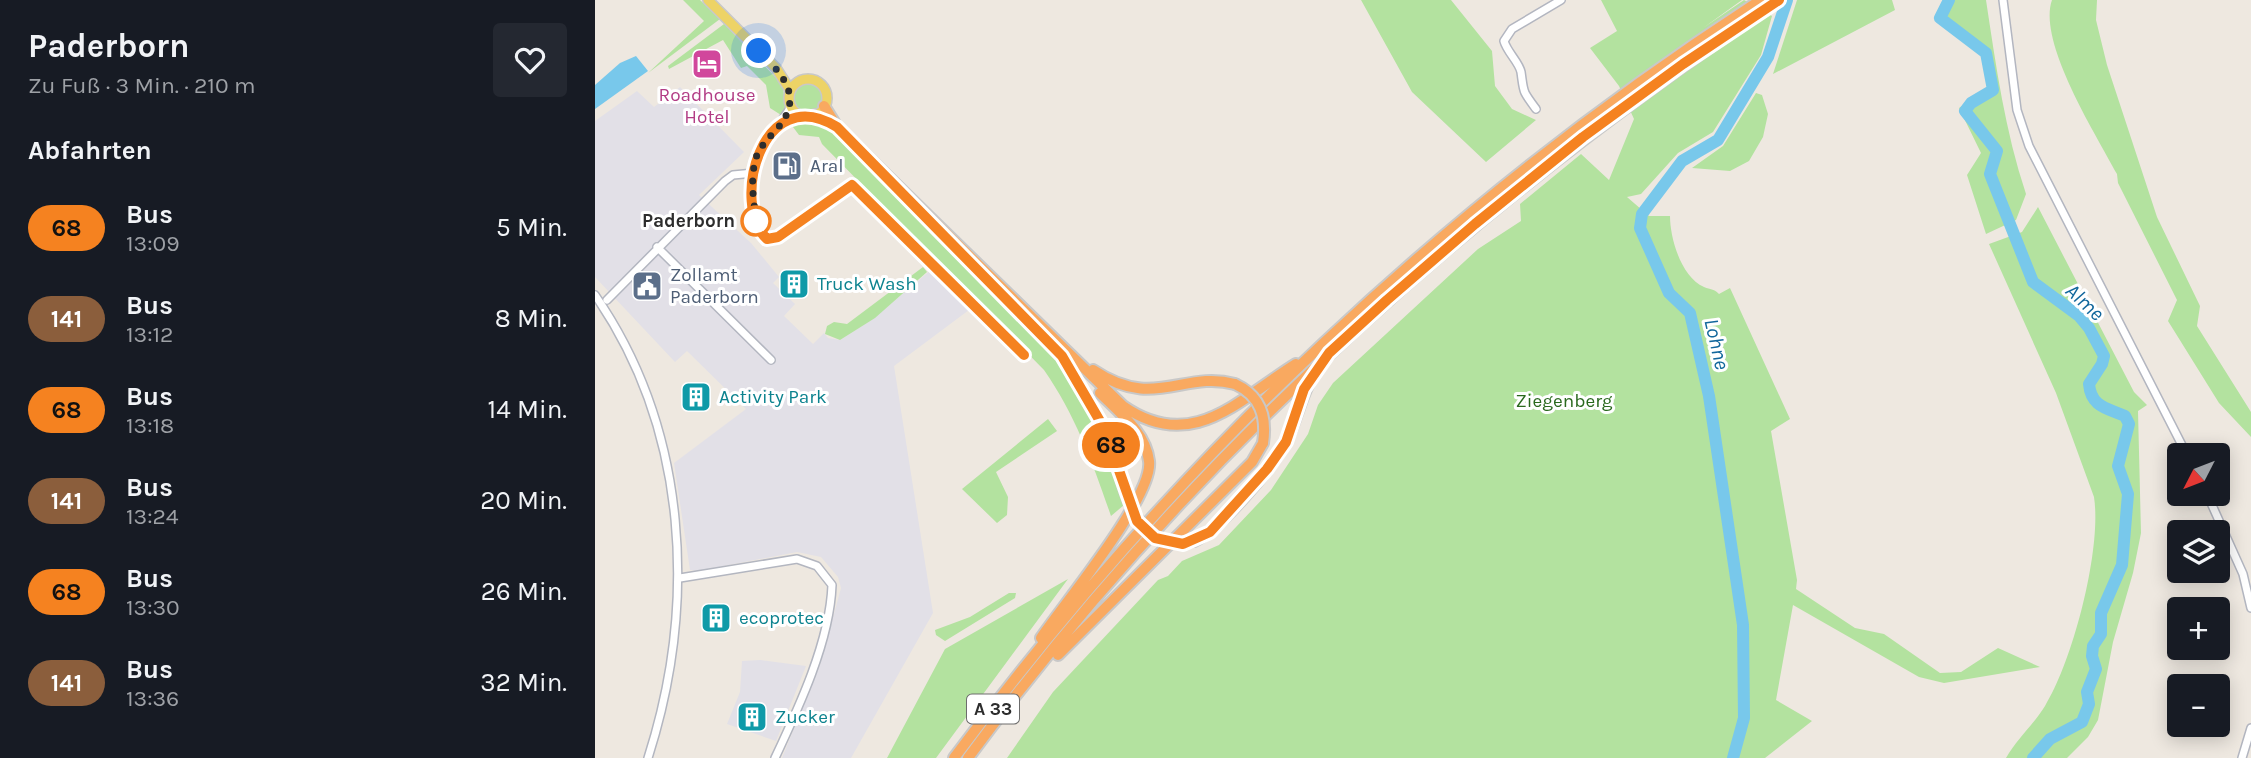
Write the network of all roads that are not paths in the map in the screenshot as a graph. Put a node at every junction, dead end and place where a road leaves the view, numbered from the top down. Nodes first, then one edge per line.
1 (708, 0) edge
2 (1561, 0) edge
3 (1761, 0) edge
4 (1779, 0) edge
5 (2003, 0) edge
6 (776, 68) junction
7 (799, 81) junction
8 (790, 90) junction
9 (791, 106) junction
10 (824, 106) junction
11 (1536, 109) dead end
12 (799, 114) junction
13 (815, 115) junction
14 (778, 127) junction
15 (837, 127) junction
16 (754, 173) junction
17 (1495, 200) junction
18 (657, 247) junction
19 (595, 295) edge
20 (607, 300) dead end
21 (1061, 350) junction
22 (1316, 351) junction
23 (1329, 353) junction
24 (1024, 355) dead end
25 (771, 360) dead end
26 (2181, 443) edge
27 (2212, 506) edge
28 (680, 578) junction
29 (2251, 608) edge
30 (1031, 660) junction
31 (1023, 687) junction
32 (2251, 728) edge
33 (648, 758) edge
34 (775, 758) edge
35 (954, 758) edge
36 (968, 758) edge
37 (2242, 758) edge

1 - 6 main road
2 - 11 street
3 - 17 highway, A 33
4 - 17 highway, A 33
5 - 26 street
6 - 7 main road
6 - 8 main road
7 - 8 main road
7 - 10 main road
8 - 9 main road
9 - 12 main road
9 - 14 street
10 - 13 main road
10 - 15 highway
12 - 13 main road
12 - 14 street
13 - 15 highway
14 - 16 street
15 - 21 highway
16 - 18 street
16 - 24 street
17 - 22 highway, A 33
17 - 23 highway, A 33
18 - 20 street
18 - 25 street
19 - 28 street
21 - 22 highway
21 - 23 highway, bridge
21 - 30 highway
21 - 31 highway, bridge
22 - 30 highway, A 33
23 - 31 highway, A 33
27 - 29 street
28 - 33 street
28 - 34 street
30 - 35 highway, A 33
31 - 36 highway, A 33
32 - 37 street

